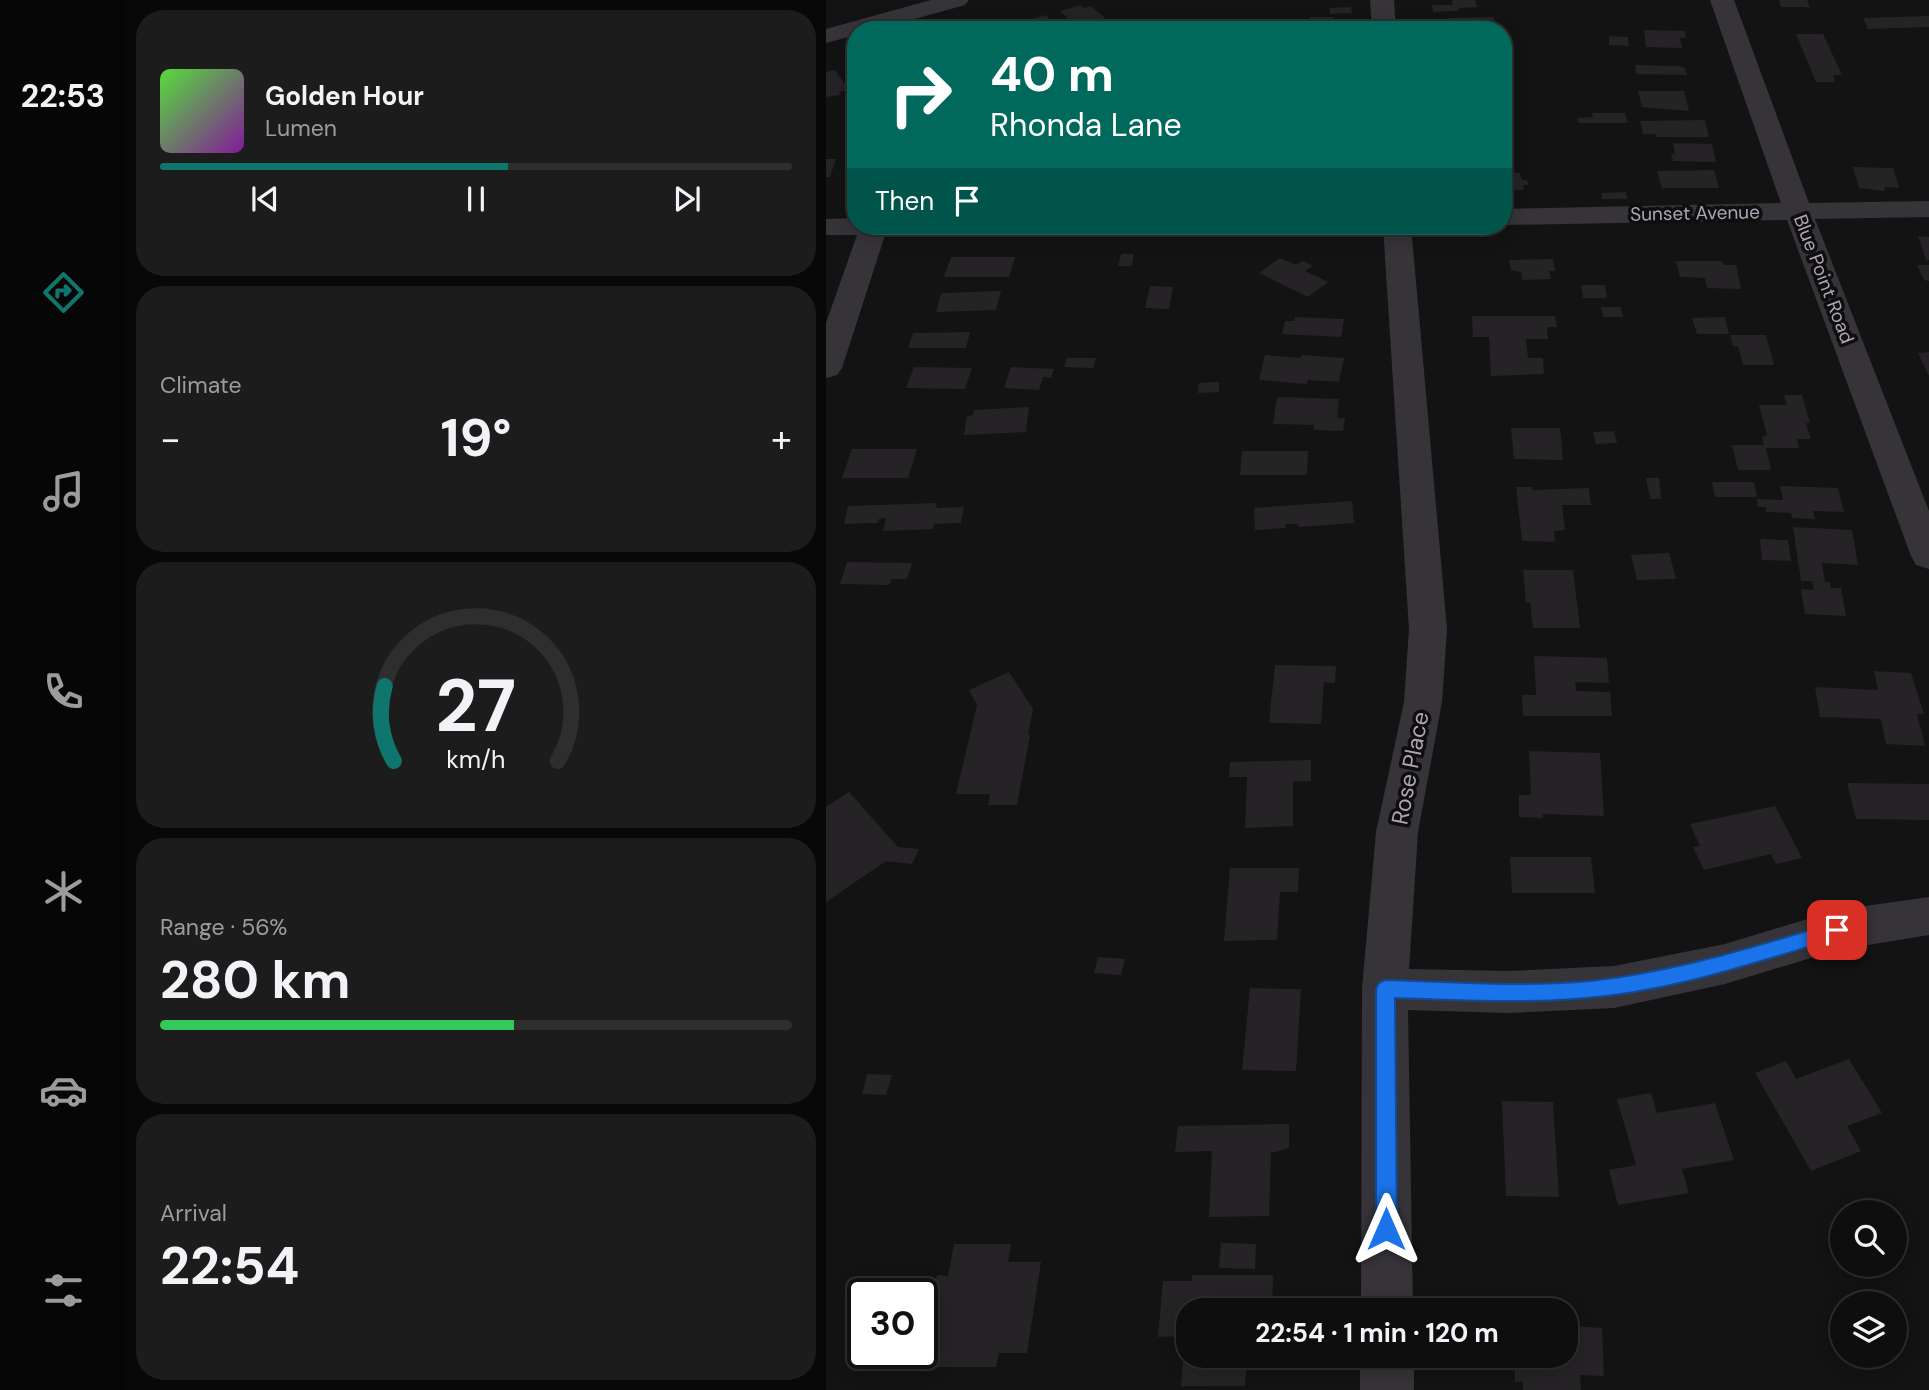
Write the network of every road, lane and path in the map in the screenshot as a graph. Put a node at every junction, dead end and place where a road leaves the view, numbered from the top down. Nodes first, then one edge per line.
1 (957, 0) edge
2 (1382, 0) edge
3 (1722, 0) edge
4 (884, 21) edge
5 (1383, 21) edge
6 (847, 31) edge
7 (826, 36) edge
8 (1929, 209) edge
9 (1798, 211) junction
10 (1512, 217) edge
11 (826, 227) edge
12 (847, 227) edge
13 (871, 235) edge
14 (1398, 235) edge
15 (826, 368) edge
16 (1929, 556) edge
17 (1929, 916) edge
18 (1385, 989) junction
19 (1387, 1298) edge
20 (1387, 1368) edge
21 (1387, 1390) edge

1 - 4 street
2 - 5 street
3 - 9 street, Blue Point Road
6 - 7 street
8 - 9 street, Sunset Avenue
9 - 10 street, Sunset Avenue
9 - 16 street, Blue Point Road
11 - 12 street
13 - 15 street
14 - 18 street, Rose Place
17 - 18 street
18 - 19 street, Rose Place
20 - 21 street

